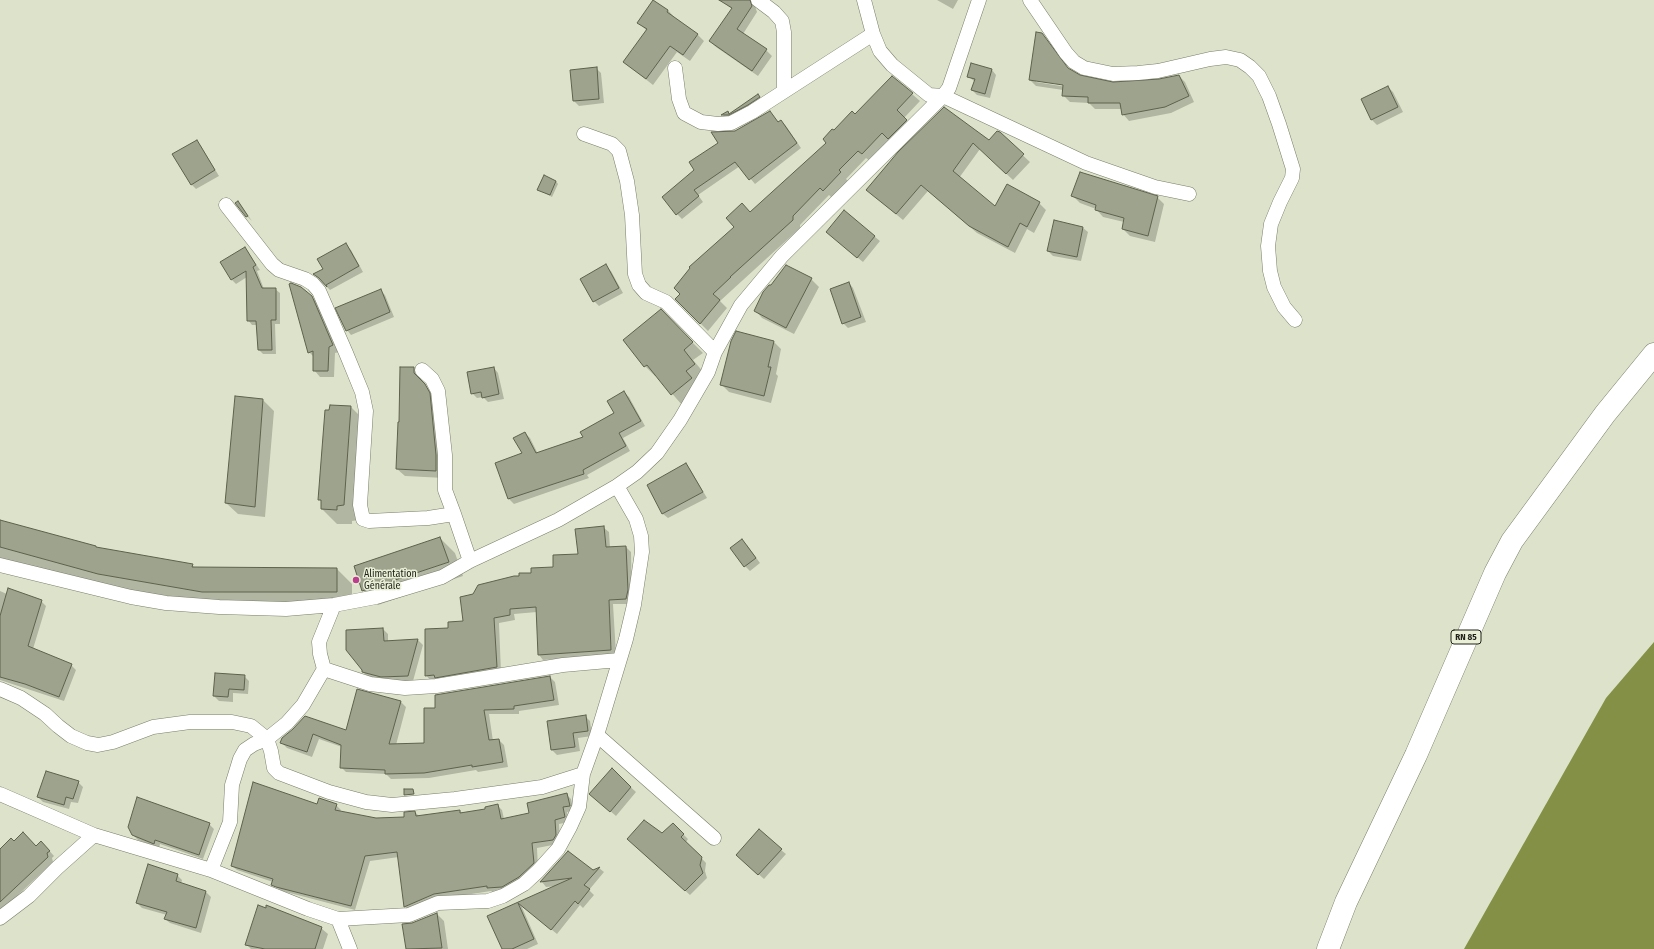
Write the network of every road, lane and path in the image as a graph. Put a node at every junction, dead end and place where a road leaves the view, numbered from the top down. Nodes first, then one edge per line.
1 (758, 0) edge
2 (864, 0) edge
3 (979, 0) edge
4 (1030, 0) edge
5 (873, 34) junction
6 (675, 68) dead end
7 (784, 91) junction
8 (943, 96) junction
9 (584, 134) dead end
10 (1188, 194) dead end
11 (226, 205) dead end
12 (1295, 320) dead end
13 (714, 352) junction
14 (1654, 354) edge
15 (422, 370) dead end
16 (617, 486) junction
17 (454, 514) junction
18 (470, 561) junction
19 (0, 565) edge
20 (334, 605) junction
21 (619, 660) junction
22 (324, 669) junction
23 (0, 689) edge
24 (597, 735) junction
25 (267, 739) junction
26 (583, 774) junction
27 (0, 794) edge
28 (94, 835) junction
29 (714, 838) dead end
30 (211, 870) junction
31 (0, 918) edge
32 (338, 919) junction
33 (350, 949) edge
34 (1328, 949) edge

1 - 7 street
2 - 5 street
3 - 8 street
4 - 12 street
5 - 7 street
5 - 8 street
6 - 7 street
8 - 10 street
8 - 13 street
9 - 13 street
11 - 17 street
13 - 16 street
14 - 34 main road, RN 85
15 - 17 street
16 - 18 street
16 - 21 street
17 - 18 street
18 - 20 street
19 - 20 street
20 - 22 street
21 - 22 street
21 - 24 street
22 - 25 street
23 - 25 street
24 - 26 street
24 - 29 street
25 - 26 street
25 - 30 street
26 - 32 street
27 - 28 street
28 - 30 street
28 - 31 street
30 - 32 street
32 - 33 street

